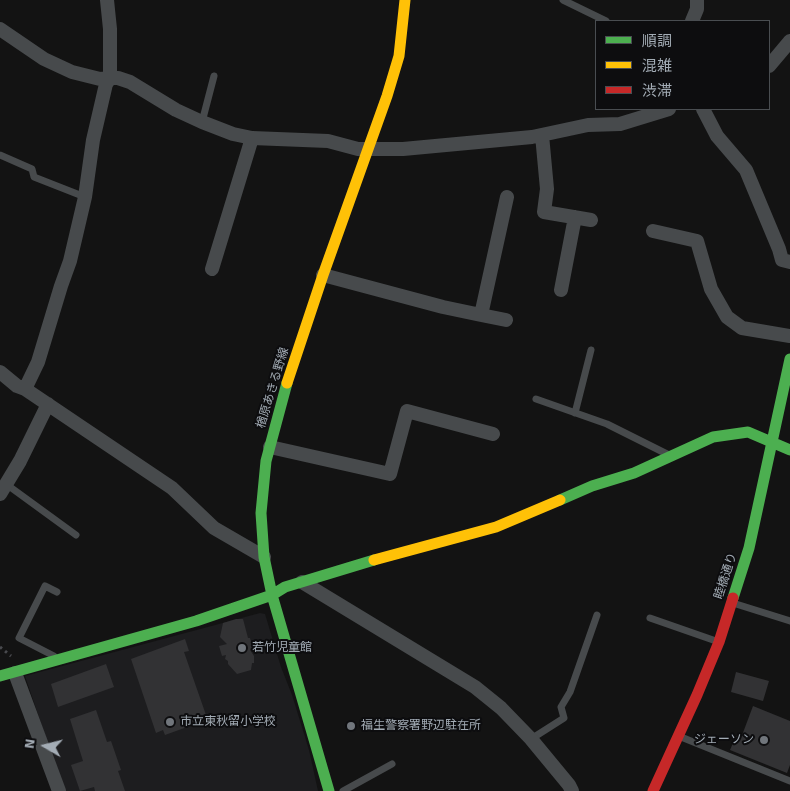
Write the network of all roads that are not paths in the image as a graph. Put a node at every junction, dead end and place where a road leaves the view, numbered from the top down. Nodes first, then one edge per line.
1 (107, 0) edge
2 (404, 0) edge
3 (563, 0) edge
4 (697, 0) edge
5 (604, 20) edge
6 (692, 20) edge
7 (0, 29) edge
8 (790, 41) edge
9 (770, 65) edge
10 (214, 76) dead end
11 (110, 78) junction
12 (666, 110) edge
13 (704, 110) edge
14 (202, 122) junction
15 (542, 135) junction
16 (252, 138) junction
17 (369, 148) junction
18 (0, 155) edge
19 (85, 196) junction
20 (507, 198) dead end
21 (575, 217) junction
22 (591, 220) dead end
23 (653, 231) dead end
24 (790, 262) edge
25 (212, 268) dead end
26 (323, 275) junction
27 (561, 290) dead end
28 (481, 315) junction
29 (506, 320) dead end
30 (790, 336) edge
31 (591, 350) dead end
32 (790, 359) edge
33 (0, 372) edge
34 (25, 389) junction
35 (536, 399) dead end
36 (48, 404) junction
37 (575, 413) junction
38 (493, 434) dead end
39 (773, 444) junction
40 (270, 447) junction
41 (790, 450) edge
42 (671, 456) junction
43 (3, 489) edge
44 (76, 535) dead end
45 (264, 557) junction
46 (302, 582) junction
47 (57, 592) dead end
48 (272, 595) junction
49 (732, 602) junction
50 (597, 615) dead end
51 (650, 618) dead end
52 (790, 621) edge
53 (718, 642) junction
54 (60, 660) junction
55 (15, 673) junction
56 (0, 676) edge
57 (678, 736) junction
58 (531, 739) junction
59 (392, 764) dead end
60 (790, 781) edge
61 (60, 791) edge
62 (328, 791) edge
63 (343, 791) edge
64 (572, 791) edge
65 (653, 791) edge

1 - 11 street
2 - 17 main road, 楢原あきる野線
3 - 5 lane
4 - 6 street
7 - 11 street
8 - 9 street
10 - 14 lane
11 - 14 street
11 - 19 street
12 - 15 street
13 - 24 street
14 - 16 street
15 - 17 street
15 - 21 street
16 - 17 street
16 - 25 street
17 - 26 main road, 楢原あきる野線
18 - 19 lane
19 - 34 street
20 - 28 street
21 - 22 street
21 - 27 street
23 - 30 street
26 - 28 street
26 - 40 main road, 楢原あきる野線
28 - 29 street
31 - 37 lane
32 - 39 main road, 睦橋通り
33 - 34 street
34 - 36 street
35 - 37 lane
36 - 43 street
36 - 45 street
37 - 42 lane
38 - 40 street
39 - 41 main road
39 - 42 main road
39 - 49 main road, 睦橋通り
40 - 45 main road, 楢原あきる野線
42 - 46 main road
43 - 44 lane
45 - 48 main road, 楢原あきる野線
46 - 48 main road
46 - 58 street
47 - 54 lane
48 - 54 main road
48 - 62 main road, 楢原あきる野線
49 - 52 lane
49 - 53 main road, 睦橋通り
50 - 58 lane
51 - 53 lane
53 - 57 main road, 睦橋通り
54 - 55 main road
55 - 56 main road
55 - 61 street
57 - 60 lane
57 - 65 main road, 睦橋通り
58 - 64 street
59 - 63 lane

